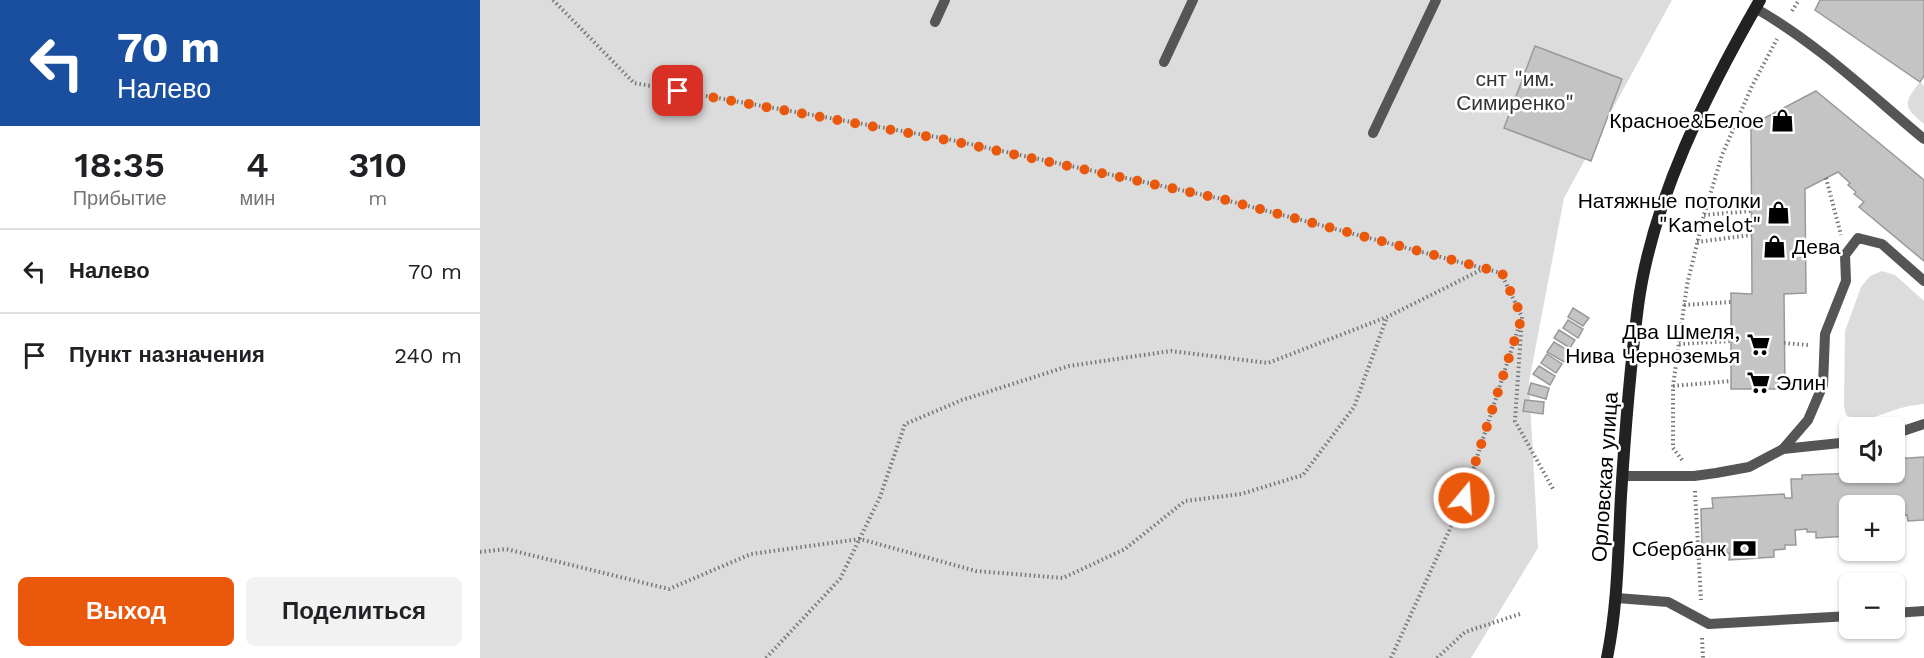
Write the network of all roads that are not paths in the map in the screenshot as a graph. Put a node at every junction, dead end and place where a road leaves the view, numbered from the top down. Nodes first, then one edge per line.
1 (945, 0) edge
2 (1193, 0) edge
3 (1436, 0) edge
4 (1757, 4) edge
5 (935, 22) dead end
6 (1164, 62) dead end
7 (1373, 133) dead end
8 (1924, 139) edge
9 (1924, 281) edge
10 (1924, 424) edge
11 (1905, 430) edge
12 (1839, 443) edge
13 (1783, 449) junction
14 (1623, 476) junction
15 (1617, 598) junction
16 (1924, 611) edge
17 (1905, 612) edge
18 (1839, 617) edge
19 (1607, 658) edge

1 - 5 lane
2 - 6 lane
3 - 7 lane
4 - 8 lane
4 - 14 street, Орловская улица
9 - 13 lane
10 - 11 lane
12 - 13 lane
13 - 14 lane
14 - 15 street, Орловская улица
15 - 18 lane
15 - 19 street, Орловская улица
16 - 17 lane

